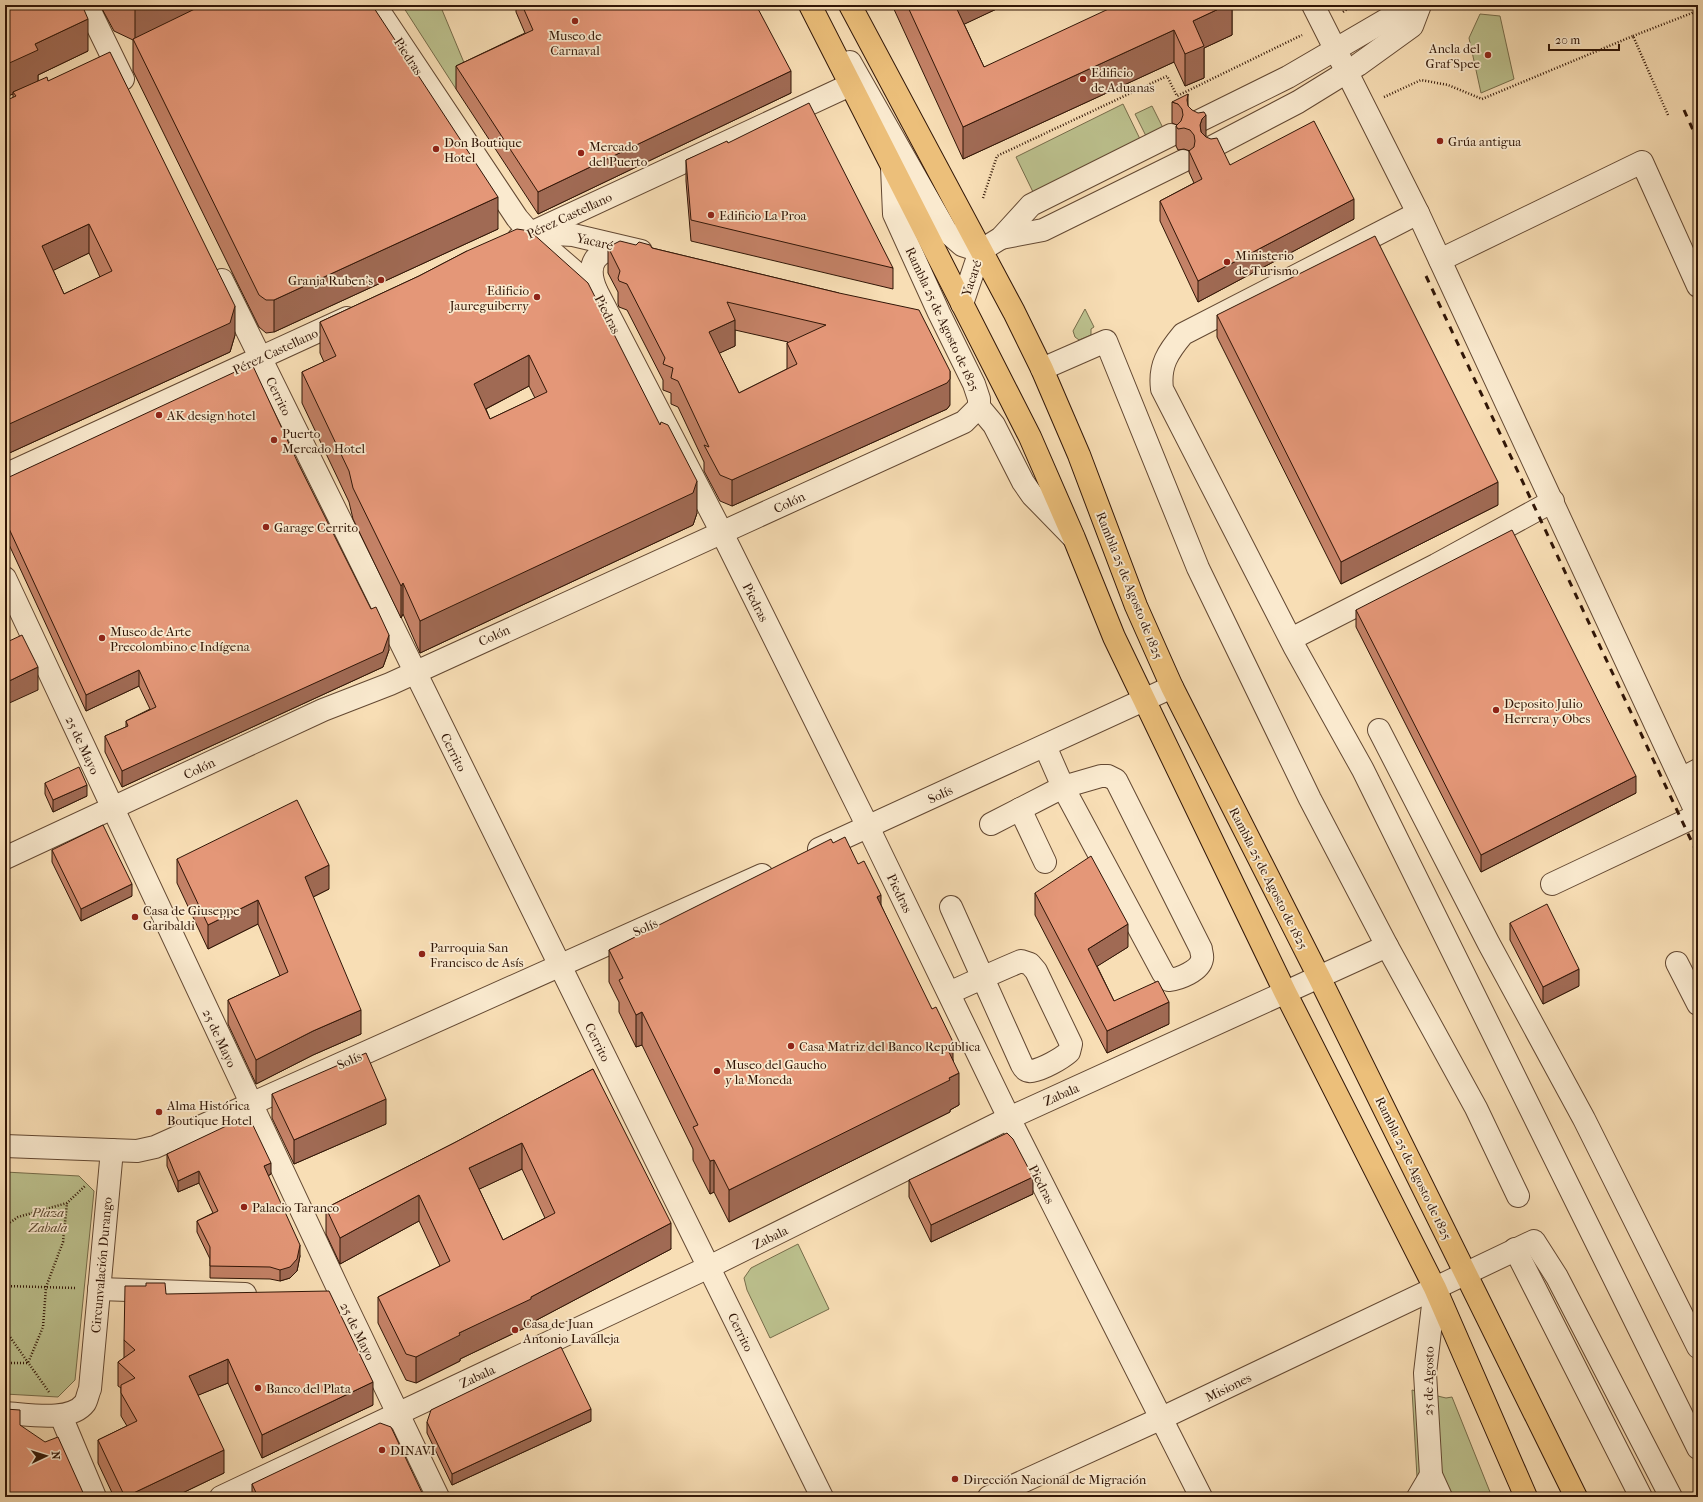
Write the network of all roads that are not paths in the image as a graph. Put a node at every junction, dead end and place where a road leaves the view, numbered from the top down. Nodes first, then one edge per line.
1 (87, 5) edge
2 (376, 5) edge
3 (810, 5) edge
4 (850, 5) edge
5 (1313, 5) edge
6 (1407, 5) edge
7 (1420, 5) edge
8 (820, 25) junction
9 (1336, 48) junction
10 (137, 53) edge
11 (115, 61) junction
12 (94, 70) edge
13 (1347, 71) junction
14 (850, 85) junction
15 (132, 96) edge
16 (1199, 121) edge
17 (1171, 135) dead end
18 (1212, 147) edge
19 (1183, 161) dead end
20 (892, 167) junction
21 (1418, 213) junction
22 (530, 233) junction
23 (1001, 238) junction
24 (502, 246) edge
25 (630, 249) junction
26 (980, 251) junction
27 (660, 256) edge
28 (212, 259) edge
29 (1440, 260) junction
30 (1698, 286) edge
31 (596, 290) junction
32 (962, 304) junction
33 (365, 310) edge
34 (260, 358) junction
35 (1042, 369) junction
36 (979, 407) junction
37 (5, 475) edge
38 (1553, 501) junction
39 (722, 533) junction
40 (1074, 538) junction
41 (5, 578) edge
42 (1291, 639) junction
43 (414, 672) junction
44 (1172, 687) junction
45 (1145, 700) junction
46 (1379, 730) dead end
47 (1045, 746) junction
48 (1690, 774) edge
49 (1063, 787) junction
50 (113, 808) junction
51 (1020, 809) junction
52 (1698, 815) edge
53 (991, 824) dead end
54 (868, 827) junction
55 (804, 856) edge
56 (5, 858) edge
57 (1045, 862) dead end
58 (782, 866) edge
59 (1552, 884) dead end
60 (951, 907) dead end
61 (1387, 946) junction
62 (1677, 963) dead end
63 (561, 965) junction
64 (983, 977) junction
65 (1319, 977) junction
66 (1285, 992) junction
67 (949, 993) junction
68 (1698, 1004) edge
69 (251, 1104) junction
70 (1009, 1118) junction
71 (5, 1146) edge
72 (112, 1150) junction
73 (1518, 1196) dead end
74 (1515, 1249) junction
75 (709, 1267) junction
76 (1465, 1272) junction
77 (1435, 1288) junction
78 (99, 1289) junction
79 (264, 1295) edge
80 (318, 1297) edge
81 (342, 1298) junction
82 (1698, 1347) edge
83 (5, 1413) edge
84 (398, 1414) junction
85 (61, 1416) junction
86 (1162, 1418) junction
87 (1698, 1448) edge
88 (1431, 1475) junction
89 (95, 1497) edge
90 (221, 1497) edge
91 (438, 1497) edge
92 (822, 1497) edge
93 (989, 1497) edge
94 (1201, 1497) edge
95 (1418, 1497) edge
96 (1441, 1497) edge
97 (1526, 1497) edge
98 (1576, 1497) edge
99 (1642, 1497) edge
100 (1671, 1497) edge

1 - 11 street
2 - 22 street, Piedras
3 - 8 main road, Rambla 25 de Agosto de 1825
4 - 26 main road, Rambla 25 de Agosto de 1825
5 - 9 street
6 - 9 street
7 - 13 street
8 - 14 main road, Rambla 25 de Agosto de 1825
8 - 26 street, Rambla 25 de Agosto de 1825
9 - 13 street
9 - 16 street
10 - 11 street
11 - 12 street
11 - 15 street
13 - 18 street
13 - 21 street
14 - 20 main road, Rambla 25 de Agosto de 1825
14 - 22 street, Pérez Castellano
17 - 23 street
19 - 23 street
20 - 32 main road, Rambla 25 de Agosto de 1825
20 - 36 street, Rambla 25 de Agosto de 1825
21 - 29 street
21 - 42 street
22 - 24 street, Pérez Castellano
22 - 25 street, Yacaré
22 - 31 street, Piedras
23 - 26 street
25 - 27 street, Yacaré
25 - 31 street, Piedras
26 - 32 street, Yacaré
26 - 35 main road, Rambla 25 de Agosto de 1825
28 - 34 street, Cerrito
29 - 30 street
29 - 38 street
31 - 39 street, Piedras
32 - 40 main road, Rambla 25 de Agosto de 1825
33 - 34 street, Pérez Castellano
34 - 37 street, Pérez Castellano
34 - 43 street, Cerrito
35 - 44 main road, Rambla 25 de Agosto de 1825
35 - 61 street
36 - 39 street, Colón
36 - 40 street, Rambla 25 de Agosto de 1825
38 - 42 street
38 - 48 street
39 - 43 street, Colón
39 - 54 street, Piedras
40 - 45 main road, Rambla 25 de Agosto de 1825
41 - 50 street, 25 de Mayo
42 - 87 street
43 - 50 street, Colón
43 - 63 street, Cerrito
44 - 45 street, Solís
44 - 65 main road, Rambla 25 de Agosto de 1825
45 - 47 street, Solís
45 - 66 main road, Rambla 25 de Agosto de 1825
46 - 82 street
47 - 49 street
47 - 54 street, Solís
48 - 52 street
49 - 49 street
49 - 51 street
50 - 56 street, Colón
50 - 69 street, 25 de Mayo
51 - 53 street
51 - 57 street
52 - 59 street
54 - 55 street, Solís
54 - 67 street, Piedras
58 - 63 street, Solís
60 - 64 street
61 - 65 street, Zabala
61 - 73 street
62 - 68 street
63 - 69 street, Solís
63 - 75 street, Cerrito
64 - 64 street
64 - 67 street
65 - 66 street, Zabala
65 - 76 main road, Rambla 25 de Agosto de 1825
66 - 70 street, Zabala
66 - 77 main road, Rambla 25 de Agosto de 1825
67 - 70 street, Piedras
69 - 72 street, Solís
69 - 81 street, 25 de Mayo
70 - 75 street, Zabala
70 - 86 street, Piedras
71 - 72 street
72 - 78 street, Circunvalación Durango
74 - 76 street, Misiones
74 - 99 street
74 - 100 street, Misiones
75 - 84 street, Zabala
75 - 92 street, Cerrito
76 - 77 street, Misiones
76 - 98 main road, Rambla 25 de Agosto de 1825
77 - 86 street, Misiones
77 - 88 street, 25 de Agosto
77 - 97 main road, Rambla 25 de Agosto de 1825
78 - 79 street
78 - 85 street, Circunvalación Durango
80 - 81 street
81 - 84 street, 25 de Mayo
83 - 85 street, Circunvalación Durango
84 - 90 street, Zabala
84 - 91 street, 25 de Mayo
85 - 89 street
86 - 93 street, Misiones
86 - 94 street, Piedras
88 - 95 street
88 - 96 street, 25 de Agosto

